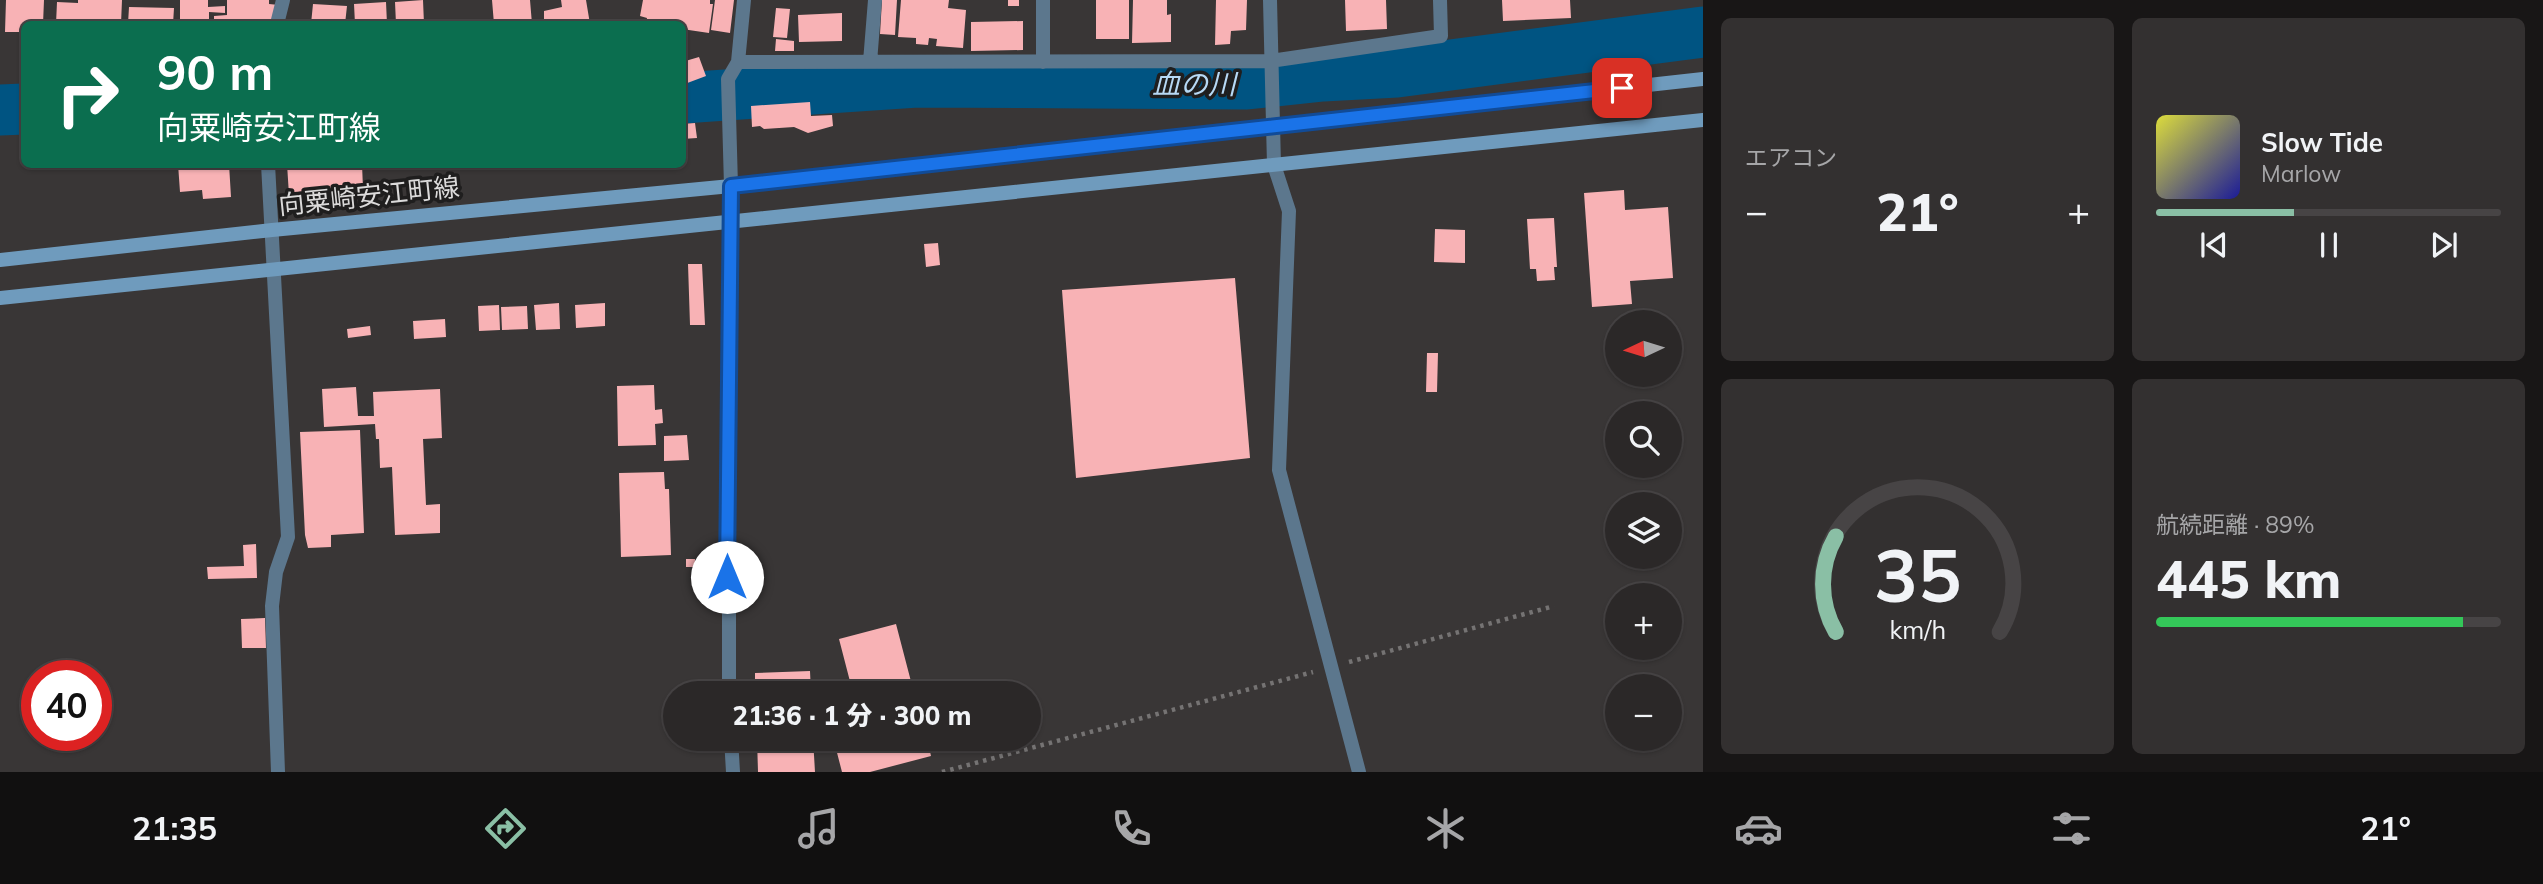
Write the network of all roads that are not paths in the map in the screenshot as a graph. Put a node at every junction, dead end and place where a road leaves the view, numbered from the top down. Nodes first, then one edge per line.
1 (283, 0) edge
2 (744, 0) edge
3 (875, 0) edge
4 (1043, 0) edge
5 (1270, 0) edge
6 (1440, 0) edge
7 (278, 21) edge
8 (738, 62) junction
9 (870, 62) junction
10 (1043, 62) junction
11 (1270, 62) junction
12 (1703, 79) edge
13 (1703, 120) edge
14 (1272, 127) junction
15 (1274, 164) junction
16 (268, 168) edge
17 (731, 186) junction
18 (730, 222) junction
19 (272, 230) junction
20 (0, 260) edge
21 (272, 272) junction
22 (0, 298) edge
23 (729, 681) edge
24 (732, 751) edge
25 (278, 772) edge
26 (733, 772) edge
27 (1359, 772) edge

1 - 7 street
2 - 8 street
3 - 9 street
4 - 10 street
5 - 11 street
6 - 11 street
8 - 9 street
8 - 17 street
9 - 10 street
10 - 11 street
11 - 14 street
12 - 14 main road, 向粟崎安江町線
13 - 15 main road
14 - 15 street
14 - 17 main road, 向粟崎安江町線
15 - 18 main road
15 - 27 street
16 - 19 street
17 - 18 street
17 - 19 main road, 向粟崎安江町線
18 - 21 main road
18 - 23 street
19 - 20 main road, 向粟崎安江町線
19 - 21 street
21 - 22 main road
21 - 25 street
24 - 26 street

